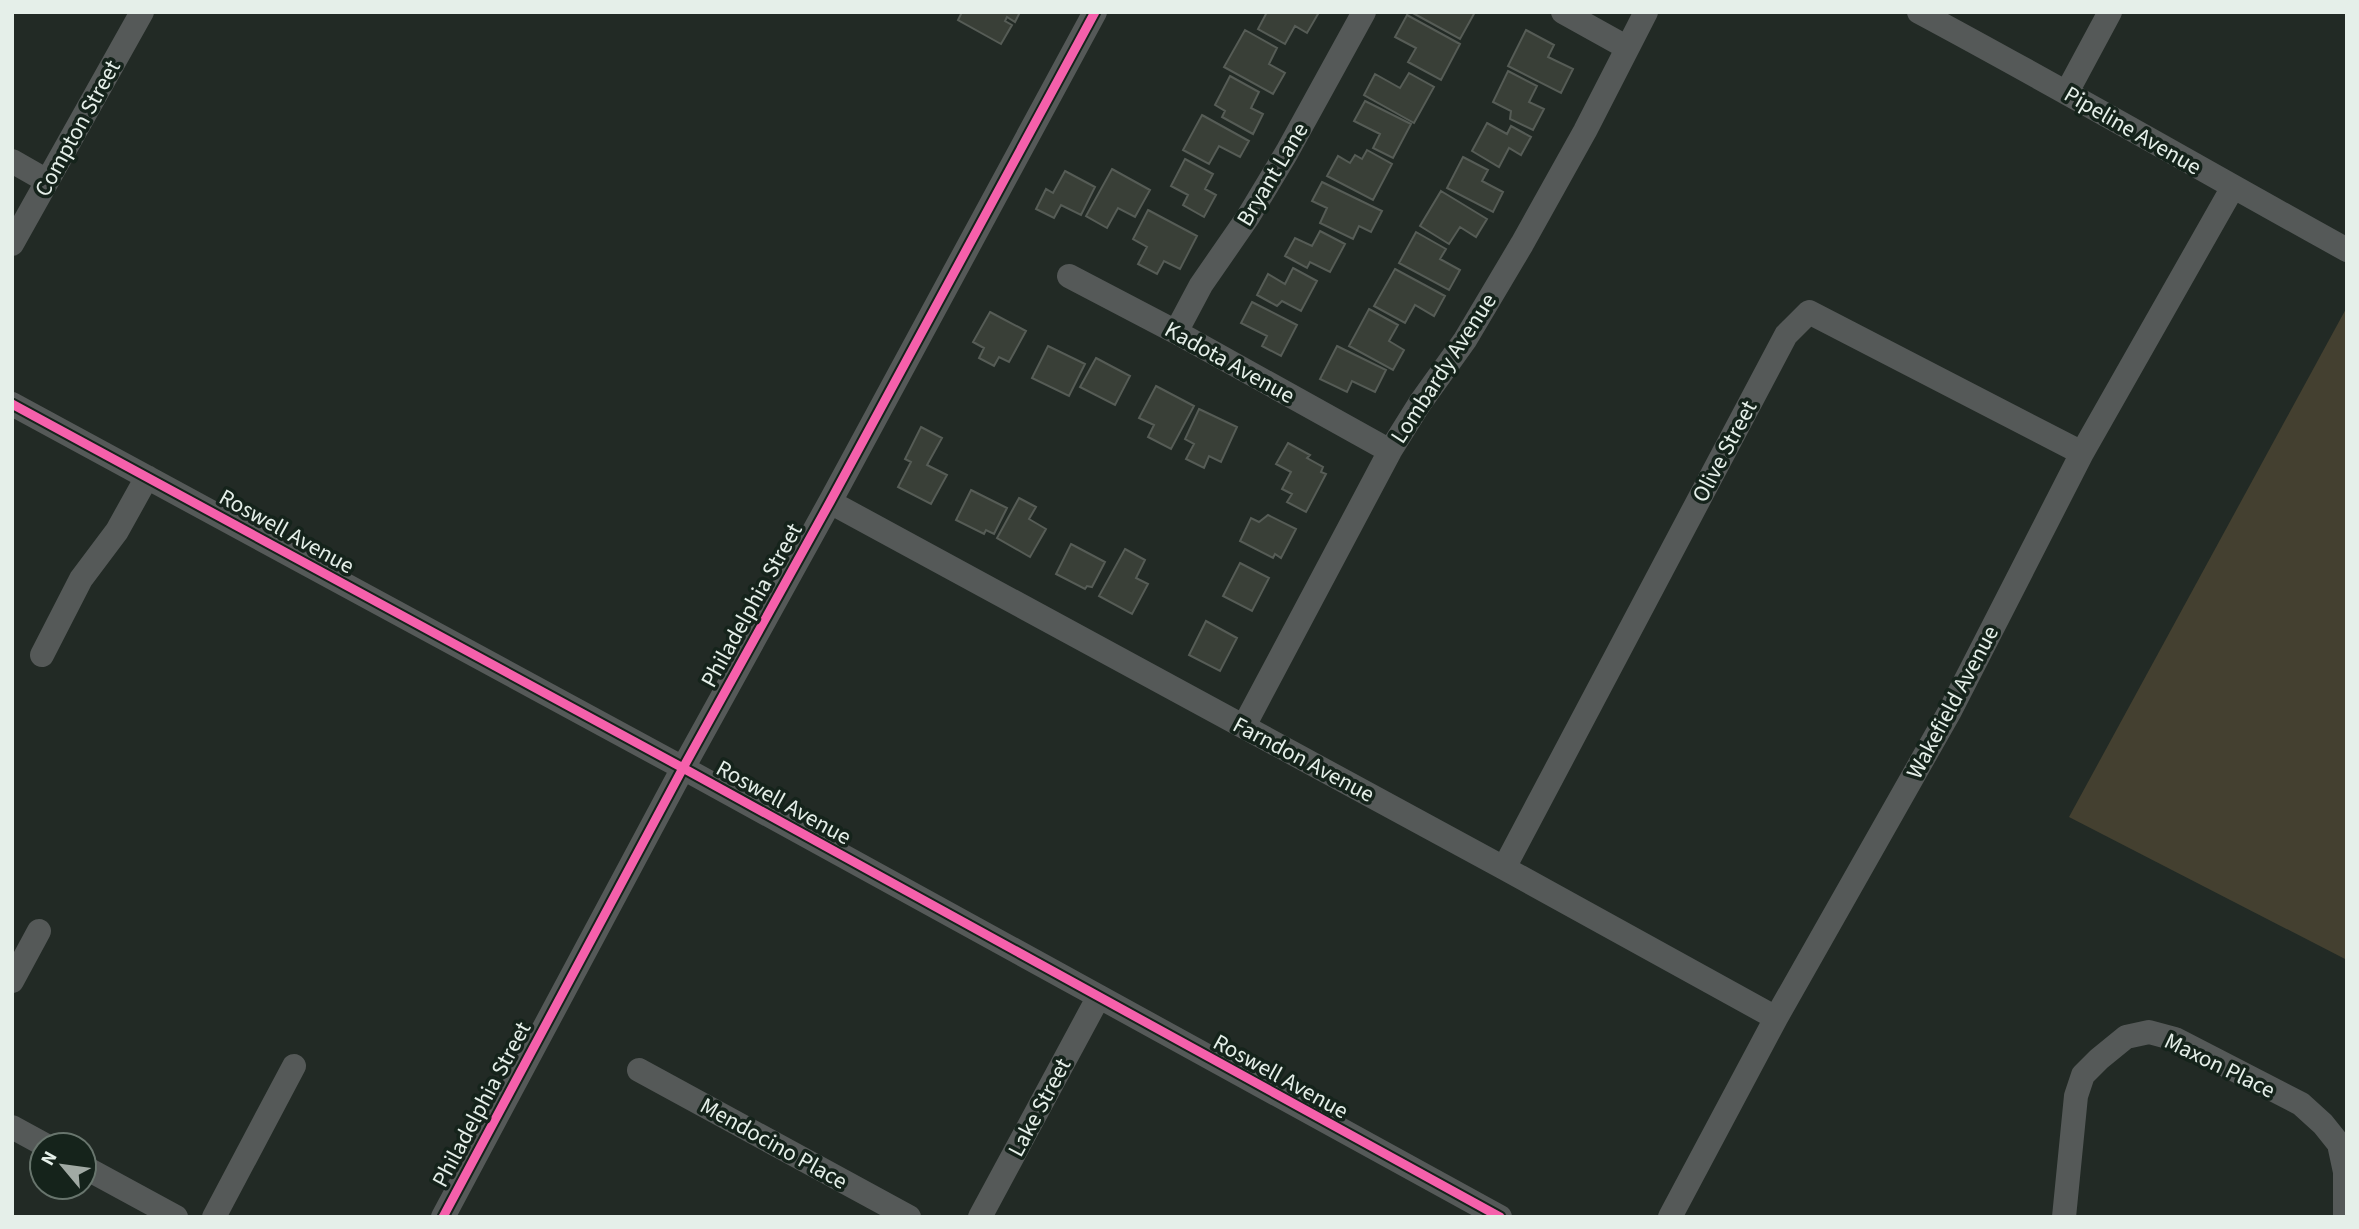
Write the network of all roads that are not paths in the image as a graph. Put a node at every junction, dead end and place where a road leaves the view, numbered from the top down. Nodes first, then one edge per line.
1 (142, 12) edge
2 (1095, 12) edge
3 (1364, 12) edge
4 (1563, 12) edge
5 (1646, 12) edge
6 (1919, 12) edge
7 (2110, 12) edge
8 (1626, 47) junction
9 (2067, 92) junction
10 (12, 161) edge
11 (47, 181) junction
12 (2233, 187) junction
13 (12, 244) edge
14 (2347, 250) edge
15 (1069, 276) dead end
16 (1176, 332) junction
17 (12, 404) edge
18 (1390, 451) junction
19 (2082, 453) junction
20 (147, 477) junction
21 (830, 502) junction
22 (42, 655) dead end
23 (1244, 726) junction
24 (683, 768) junction
25 (1504, 868) junction
26 (39, 931) dead end
27 (12, 981) edge
28 (1098, 998) junction
29 (1776, 1018) junction
30 (294, 1066) dead end
31 (639, 1070) dead end
32 (12, 1127) edge
33 (28, 1136) edge
34 (98, 1175) edge
35 (176, 1217) edge
36 (214, 1217) edge
37 (443, 1217) edge
38 (909, 1217) edge
39 (980, 1217) edge
40 (1500, 1217) edge
41 (1670, 1217) edge
42 (2064, 1217) edge
43 (2345, 1217) edge

1 - 11 street, Compton Street
2 - 21 street, Philadelphia Street
3 - 16 street, Bryant Lane
4 - 8 street
5 - 8 street, Lombardy Avenue
6 - 9 street, Pipeline Avenue
7 - 9 street
8 - 18 street, Lombardy Avenue
9 - 12 street, Pipeline Avenue
10 - 11 street
11 - 13 street, Compton Street
12 - 14 street, Pipeline Avenue
12 - 19 street, Wakefield Avenue
15 - 16 street, Kadota Avenue
16 - 18 street, Kadota Avenue
17 - 20 street, Roswell Avenue
18 - 23 street, Lombardy Avenue
19 - 25 street, Olive Street
19 - 29 street, Wakefield Avenue
20 - 22 street
20 - 24 street, Roswell Avenue
21 - 23 street, Farndon Avenue
21 - 24 street, Philadelphia Street
23 - 25 street, Farndon Avenue
24 - 28 street, Roswell Avenue
24 - 37 street, Philadelphia Street
25 - 29 street, Farndon Avenue
26 - 27 street
28 - 39 street, Lake Street
28 - 40 street, Roswell Avenue
29 - 41 street, Wakefield Avenue
30 - 36 street
31 - 38 street, Mendocino Place
32 - 33 street
34 - 35 street
42 - 43 street, Maxon Place

